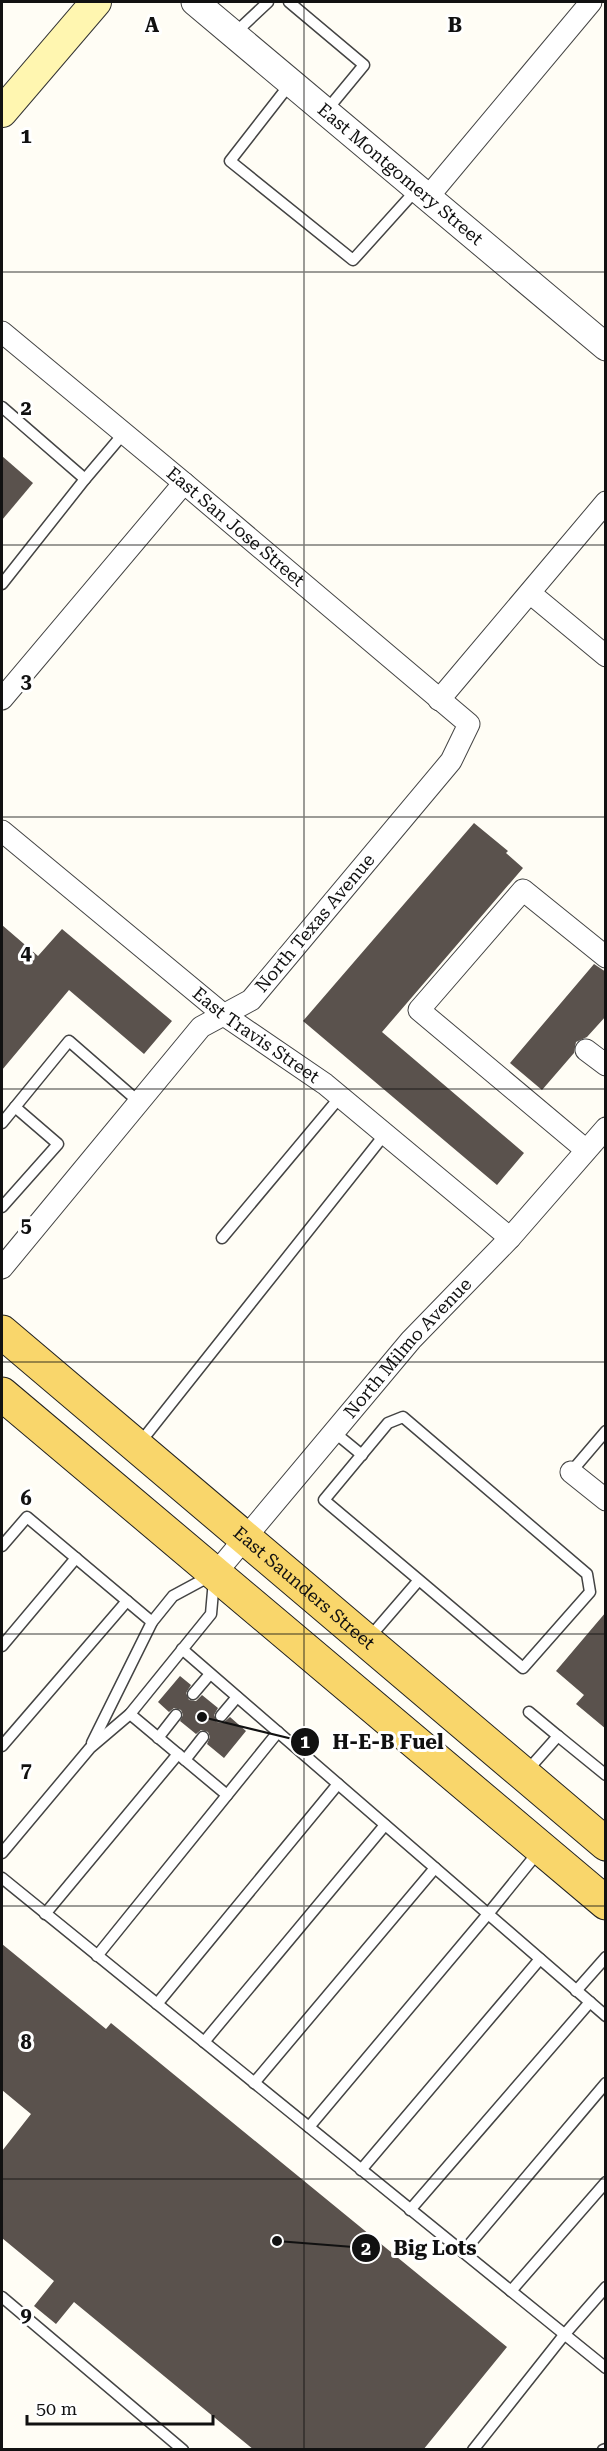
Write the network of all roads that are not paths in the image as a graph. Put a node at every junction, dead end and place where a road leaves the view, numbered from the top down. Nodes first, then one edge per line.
1 (96, 2) edge
2 (195, 2) edge
3 (268, 2) edge
4 (289, 2) edge
5 (591, 2) edge
6 (234, 34) junction
7 (292, 83) junction
8 (326, 111) junction
9 (2, 112) edge
10 (422, 193) junction
11 (2, 332) edge
12 (606, 347) edge
13 (2, 407) edge
14 (124, 433) junction
15 (86, 478) junction
16 (184, 483) junction
17 (606, 502) edge
18 (2, 584) edge
19 (530, 593) junction
20 (606, 656) edge
21 (2, 699) edge
22 (440, 700) junction
23 (469, 724) joint
24 (2, 831) edge
25 (606, 957) edge
26 (224, 1015) junction
27 (586, 1050) dead end
28 (606, 1065) edge
29 (340, 1097) junction
30 (139, 1102) junction
31 (15, 1107) junction
32 (2, 1122) edge
33 (606, 1128) edge
34 (385, 1134) junction
35 (586, 1150) junction
36 (2, 1207) edge
37 (222, 1238) dead end
38 (510, 1238) junction
39 (2, 1268) edge
40 (2, 1332) edge
41 (16, 1353) edge
42 (2, 1394) edge
43 (606, 1431) edge
44 (333, 1432) junction
45 (136, 1446) junction
46 (362, 1455) junction
47 (571, 1472) joint
48 (606, 1500) edge
49 (245, 1538) junction
50 (2, 1546) edge
51 (76, 1558) junction
52 (214, 1574) junction
53 (418, 1580) junction
54 (127, 1601) junction
55 (152, 1622) junction
56 (366, 1641) junction
57 (2, 1646) edge
58 (182, 1649) junction
59 (210, 1674) junction
60 (193, 1694) dead end
61 (237, 1696) junction
62 (529, 1712) dead end
63 (130, 1714) junction
64 (176, 1715) dead end
65 (221, 1716) dead end
66 (278, 1732) junction
67 (558, 1736) junction
68 (158, 1737) junction
69 (203, 1737) dead end
70 (2, 1746) edge
71 (90, 1748) junction
72 (181, 1757) junction
73 (524, 1774) junction
74 (606, 1775) edge
75 (338, 1784) junction
76 (227, 1795) junction
77 (386, 1826) junction
78 (516, 1828) junction
79 (606, 1844) edge
80 (540, 1849) junction
81 (2, 1853) edge
82 (435, 1868) junction
83 (606, 1874) edge
84 (2, 1878) edge
85 (606, 1903) edge
86 (45, 1914) junction
87 (488, 1914) junction
88 (97, 1956) junction
89 (606, 1957) edge
90 (540, 1959) junction
91 (576, 1990) junction
92 (590, 2002) junction
93 (157, 2004) junction
94 (606, 2016) edge
95 (204, 2042) junction
96 (254, 2083) junction
97 (606, 2083) edge
98 (309, 2127) junction
99 (361, 2170) junction
100 (606, 2182) edge
101 (410, 2210) junction
102 (463, 2252) junction
103 (606, 2287) edge
104 (511, 2291) junction
105 (2, 2297) edge
106 (564, 2335) junction
107 (606, 2368) edge
108 (183, 2450) edge
109 (473, 2450) edge

1 - 9 main road
2 - 6 street, East Montgomery Street
3 - 6 lane
4 - 8 lane
5 - 10 street
6 - 7 street, East Montgomery Street
7 - 8 street, East Montgomery Street
7 - 10 lane
8 - 10 street, East Montgomery Street
10 - 12 street, East Montgomery Street
11 - 14 street, East San Jose Street
13 - 15 lane
14 - 15 lane
14 - 16 street, East San Jose Street
15 - 18 lane
16 - 21 street
16 - 22 street, East San Jose Street
17 - 19 street
19 - 20 street
19 - 22 street
22 - 23 street, East San Jose Street
23 - 26 street, North Texas Avenue
24 - 26 street, East Travis Street
25 - 35 street
26 - 29 street, East Travis Street
26 - 30 street, North Texas Avenue
27 - 28 street
29 - 34 street, East Travis Street
29 - 37 lane
30 - 31 lane
30 - 39 street, North Texas Avenue
31 - 32 lane
31 - 36 lane
33 - 35 street, North Milmo Avenue
34 - 38 street, East Travis Street
34 - 45 lane
35 - 38 street, North Milmo Avenue
38 - 44 street, North Milmo Avenue
40 - 41 main road, East Saunders Street
41 - 45 main road, East Saunders Street
42 - 52 main road
43 - 47 lane
44 - 46 lane
44 - 49 street, North Milmo Avenue
45 - 49 main road, East Saunders Street
46 - 53 lane
46 - 53 lane
47 - 48 street
49 - 52 street, North Milmo Avenue
49 - 56 main road, East Saunders Street
50 - 51 lane
51 - 54 lane
51 - 57 lane
52 - 55 lane
52 - 58 lane
52 - 78 main road
53 - 56 lane
54 - 55 lane
54 - 70 lane
55 - 71 lane
56 - 73 main road, East Saunders Street
58 - 59 lane
58 - 63 lane
59 - 60 lane
59 - 61 lane
61 - 65 lane
61 - 66 lane
62 - 67 lane
63 - 68 lane
63 - 71 lane
64 - 68 lane
66 - 75 lane
66 - 76 lane
67 - 73 lane
67 - 74 lane
68 - 72 lane
69 - 72 lane
71 - 81 lane
72 - 76 lane
72 - 86 lane
73 - 79 main road, East Saunders Street
75 - 77 lane
75 - 93 lane
76 - 88 lane
77 - 82 lane
77 - 95 lane
78 - 80 main road
78 - 83 main road
80 - 85 main road
80 - 87 lane
82 - 87 lane
82 - 96 lane
84 - 86 lane
86 - 88 lane
87 - 90 lane
87 - 98 lane
88 - 93 lane
89 - 91 lane
90 - 91 lane
90 - 99 lane
91 - 92 lane
92 - 94 lane
92 - 101 lane
93 - 95 lane
95 - 96 lane
96 - 98 lane
97 - 102 lane
98 - 99 lane
99 - 101 lane
100 - 104 lane
101 - 102 lane
102 - 104 lane
103 - 106 lane
104 - 106 lane
105 - 108 lane
106 - 107 lane
106 - 109 lane

